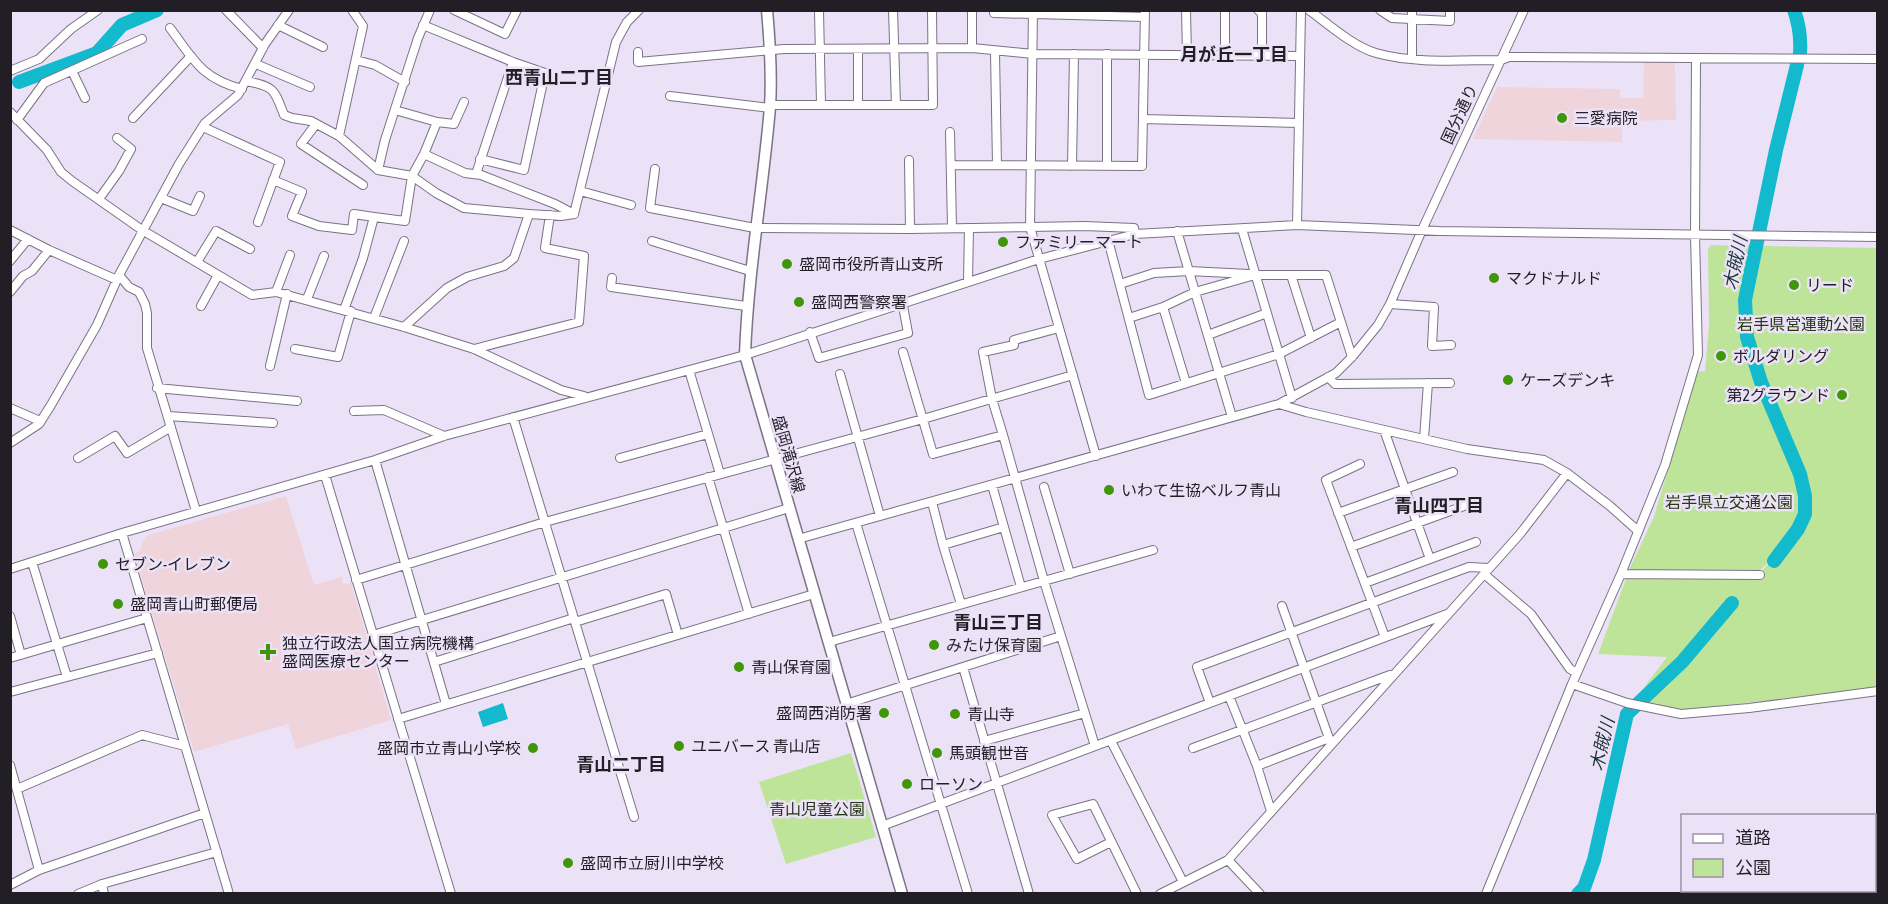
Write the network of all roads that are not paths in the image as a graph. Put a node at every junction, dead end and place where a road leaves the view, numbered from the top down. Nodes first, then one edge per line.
1 (98, 10) edge
2 (226, 10) edge
3 (289, 10) edge
4 (352, 10) edge
5 (430, 10) edge
6 (454, 10) edge
7 (517, 10) edge
8 (639, 10) edge
9 (767, 10) edge
10 (819, 10) edge
11 (893, 10) edge
12 (932, 10) edge
13 (972, 10) edge
14 (994, 10) edge
15 (1186, 10) edge
16 (1225, 10) edge
17 (1258, 10) edge
18 (1301, 10) edge
19 (1309, 10) edge
20 (1380, 10) edge
21 (1450, 10) edge
22 (1524, 10) edge
23 (1033, 12) edge
24 (1074, 13) edge
25 (1111, 13) edge
26 (1145, 14) edge
27 (1412, 14) edge
28 (278, 25) junction
29 (423, 25) junction
30 (170, 28) dead end
31 (142, 39) dead end
32 (323, 47) dead end
33 (263, 48) junction
34 (972, 48) junction
35 (820, 49) junction
36 (858, 49) junction
37 (895, 49) junction
38 (933, 49) junction
39 (771, 50) junction
40 (638, 52) dead end
41 (995, 52) junction
42 (1033, 54) junction
43 (1074, 54) junction
44 (1107, 54) junction
45 (1144, 55) junction
46 (1187, 55) junction
47 (190, 56) junction
48 (1225, 56) junction
49 (1262, 56) junction
50 (1300, 56) junction
51 (1412, 59) junction
52 (1696, 59) junction
53 (356, 60) junction
54 (1501, 60) junction
55 (1878, 60) edge
56 (513, 62) junction
57 (256, 64) junction
58 (10, 71) edge
59 (72, 71) junction
60 (247, 81) junction
61 (405, 82) junction
62 (310, 87) dead end
63 (242, 89) junction
64 (670, 96) dead end
65 (85, 98) dead end
66 (464, 102) dead end
67 (821, 105) junction
68 (858, 105) junction
69 (896, 105) junction
70 (770, 106) junction
71 (395, 110) junction
72 (13, 115) edge
73 (133, 118) dead end
74 (1143, 119) junction
75 (437, 122) junction
76 (1299, 123) junction
77 (316, 124) junction
78 (203, 127) junction
79 (950, 132) dead end
80 (339, 136) junction
81 (117, 138) dead end
82 (424, 154) junction
83 (480, 159) junction
84 (909, 160) dead end
85 (951, 165) junction
86 (998, 165) junction
87 (1031, 165) junction
88 (1072, 166) junction
89 (1107, 166) junction
90 (656, 169) dead end
91 (378, 170) junction
92 (476, 174) junction
93 (412, 176) junction
94 (273, 180) junction
95 (363, 185) dead end
96 (579, 191) junction
97 (201, 196) dead end
98 (161, 198) junction
99 (99, 199) junction
100 (631, 205) dead end
101 (529, 214) junction
102 (574, 214) junction
103 (550, 216) junction
104 (374, 217) junction
105 (258, 222) dead end
106 (1297, 225) junction
107 (1030, 227) junction
108 (755, 228) junction
109 (952, 228) junction
110 (969, 228) junction
111 (910, 229) junction
112 (1242, 229) junction
113 (10, 230) edge
114 (142, 230) junction
115 (1422, 230) junction
116 (1177, 231) junction
117 (1135, 234) junction
118 (1695, 236) junction
119 (1878, 237) edge
120 (28, 239) junction
121 (1108, 240) junction
122 (404, 241) dead end
123 (652, 242) dead end
124 (250, 249) dead end
125 (49, 250) junction
126 (290, 255) dead end
127 (324, 256) dead end
128 (1039, 258) junction
129 (10, 261) edge
130 (197, 262) junction
131 (750, 271) junction
132 (1189, 271) junction
133 (218, 275) junction
134 (1256, 275) junction
135 (1292, 275) junction
136 (118, 278) junction
137 (612, 278) dead end
138 (968, 282) junction
139 (1120, 284) junction
140 (10, 292) edge
141 (276, 292) junction
142 (1195, 292) junction
143 (287, 294) junction
144 (307, 299) junction
145 (1390, 304) junction
146 (201, 306) dead end
147 (746, 306) junction
148 (903, 306) dead end
149 (1163, 308) junction
150 (348, 310) junction
151 (1267, 313) junction
152 (375, 318) junction
153 (1128, 318) junction
154 (1341, 322) junction
155 (404, 327) junction
156 (1059, 328) junction
157 (810, 332) junction
158 (1208, 335) junction
159 (1311, 338) junction
160 (1451, 345) dead end
161 (474, 349) junction
162 (295, 350) dead end
163 (903, 352) dead end
164 (1280, 354) junction
165 (745, 355) junction
166 (1352, 357) junction
167 (270, 366) dead end
168 (689, 369) junction
169 (1219, 373) junction
170 (840, 374) dead end
171 (1072, 375) junction
172 (1328, 378) junction
173 (1186, 383) junction
174 (1428, 383) junction
175 (1450, 383) dead end
176 (157, 388) junction
177 (588, 397) junction
178 (1292, 398) junction
179 (992, 399) junction
180 (297, 401) dead end
181 (1280, 404) junction
182 (10, 408) edge
183 (354, 411) dead end
184 (168, 416) junction
185 (513, 417) junction
186 (1232, 417) junction
187 (922, 419) junction
188 (40, 422) junction
189 (273, 423) dead end
190 (171, 427) junction
191 (1384, 430) junction
192 (708, 434) junction
193 (1003, 435) junction
194 (444, 436) junction
195 (857, 437) junction
196 (1424, 439) junction
197 (10, 443) edge
198 (1096, 456) junction
199 (78, 458) dead end
200 (620, 458) dead end
201 (775, 459) junction
202 (375, 460) junction
203 (1360, 464) dead end
204 (1453, 472) dead end
205 (1567, 473) junction
206 (720, 474) junction
207 (325, 475) junction
208 (708, 477) junction
209 (1015, 478) junction
210 (992, 485) junction
211 (1044, 487) dead end
212 (1405, 489) junction
213 (932, 502) junction
214 (1464, 506) dead end
215 (789, 508) junction
216 (196, 512) junction
217 (1338, 513) junction
218 (880, 516) junction
219 (545, 522) junction
220 (856, 523) junction
221 (1417, 523) junction
222 (1004, 527) junction
223 (723, 528) junction
224 (1638, 531) junction
225 (122, 533) junction
226 (798, 539) junction
227 (1476, 542) dead end
228 (943, 545) junction
229 (1351, 548) junction
230 (1153, 550) dead end
231 (1430, 559) junction
232 (32, 562) junction
233 (405, 565) junction
234 (10, 569) edge
235 (1486, 571) junction
236 (1070, 574) junction
237 (1621, 574) junction
238 (1760, 575) dead end
239 (561, 577) junction
240 (356, 580) junction
241 (1044, 581) junction
242 (1365, 583) junction
243 (1020, 587) junction
244 (814, 594) junction
245 (1372, 602) junction
246 (961, 604) junction
247 (1282, 606) dead end
248 (749, 614) junction
249 (1447, 614) junction
250 (10, 616) edge
251 (147, 618) junction
252 (422, 620) junction
253 (574, 620) junction
254 (886, 625) junction
255 (1291, 631) junction
256 (373, 634) junction
257 (678, 635) junction
258 (1061, 636) junction
259 (1385, 637) junction
260 (829, 642) junction
261 (58, 644) junction
262 (158, 653) junction
263 (21, 655) junction
264 (10, 658) edge
265 (434, 662) junction
266 (587, 662) junction
267 (963, 668) junction
268 (1304, 668) junction
269 (1577, 673) junction
270 (1393, 674) junction
271 (67, 677) junction
272 (1572, 684) junction
273 (904, 686) junction
274 (1878, 691) edge
275 (10, 692) edge
276 (1229, 696) junction
277 (1209, 703) junction
278 (1316, 703) junction
279 (446, 704) junction
280 (846, 704) junction
281 (1085, 713) junction
282 (398, 719) junction
283 (1243, 730) junction
284 (984, 741) junction
285 (1110, 741) junction
286 (1330, 741) junction
287 (185, 746) junction
288 (1095, 746) junction
289 (1193, 748) dead end
290 (1257, 766) junction
291 (11, 767) edge
292 (996, 784) junction
293 (17, 789) junction
294 (942, 804) junction
295 (1271, 811) junction
296 (205, 813) junction
297 (634, 817) dead end
298 (882, 826) junction
299 (1111, 842) junction
300 (217, 852) junction
301 (1228, 860) junction
302 (39, 870) junction
303 (1183, 882) junction
304 (10, 885) edge
305 (103, 889) edge
306 (78, 894) edge
307 (230, 894) edge
308 (451, 894) edge
309 (902, 894) edge
310 (968, 894) edge
311 (1029, 894) edge
312 (1137, 894) edge
313 (1160, 894) edge
314 (1260, 894) edge
315 (1486, 894) edge

1 - 58 street
2 - 33 street
3 - 28 street
4 - 53 street
5 - 29 street
6 - 7 street
8 - 96 street
9 - 39 main road, 盛岡滝沢線
10 - 35 street
11 - 37 street
12 - 38 street
13 - 34 street
14 - 23 street
15 - 46 street
16 - 48 street
17 - 49 street
18 - 50 street
19 - 51 street
20 - 27 street
21 - 27 street
22 - 54 street, 国分通り
23 - 24 street
23 - 42 street
24 - 25 street
25 - 26 street
26 - 45 street
27 - 51 street
28 - 32 street
28 - 33 street
29 - 56 street
29 - 61 street
30 - 47 street
31 - 59 street
33 - 57 street
34 - 38 street
34 - 41 street
35 - 36 street
35 - 39 street
35 - 67 street
36 - 37 street
36 - 68 street
37 - 38 street
37 - 69 street
38 - 69 street
39 - 40 street
39 - 70 main road, 盛岡滝沢線
41 - 42 street
41 - 86 street
42 - 43 street
42 - 87 street
43 - 44 street
43 - 88 street
44 - 45 street
44 - 89 street
45 - 46 street
45 - 74 street
46 - 48 street
47 - 63 street
47 - 73 street
48 - 49 street
49 - 50 street
50 - 76 street
51 - 54 street
52 - 54 street
52 - 55 street
52 - 118 street
53 - 61 street
53 - 80 street
54 - 115 street, 国分通り
56 - 83 street
56 - 83 street
57 - 60 street
57 - 62 street
59 - 65 street
59 - 72 street
60 - 63 street
60 - 77 street
61 - 71 street
63 - 78 street
64 - 70 street
66 - 75 street
67 - 68 street
67 - 70 street
68 - 69 street
70 - 108 main road, 盛岡滝沢線
71 - 75 street
71 - 91 street
72 - 99 street
74 - 76 street
74 - 89 street
75 - 82 street
76 - 106 street
77 - 80 street
77 - 95 street
78 - 94 street
78 - 98 street
79 - 85 street
80 - 91 street
81 - 99 street
82 - 92 street
82 - 93 street
83 - 92 street
84 - 111 street
85 - 86 street
85 - 109 street
86 - 87 street
87 - 88 street
87 - 107 street
88 - 89 street
90 - 108 street
91 - 93 street
92 - 102 street
93 - 101 street
93 - 104 street
94 - 104 street
94 - 105 street
96 - 100 street
96 - 102 street
97 - 98 street
98 - 114 street
99 - 114 street
101 - 103 street
101 - 155 street
102 - 103 street
103 - 161 street
104 - 150 street
106 - 112 street
106 - 115 street
107 - 110 street
107 - 117 street
107 - 128 street
108 - 111 street
108 - 131 main road, 盛岡滝沢線
109 - 110 street
109 - 111 street
110 - 138 street
112 - 116 street
112 - 134 street
113 - 120 street
114 - 130 street
114 - 136 street
115 - 118 street
115 - 145 street, 国分通り
116 - 117 street
116 - 132 street
117 - 121 street
118 - 119 street
118 - 224 street
120 - 125 street
120 - 129 street
121 - 128 street
121 - 139 street
122 - 152 street
123 - 131 street
124 - 130 street
125 - 136 street
125 - 140 street
126 - 141 street
127 - 144 street
128 - 138 street
128 - 156 street
130 - 133 street
131 - 147 main road, 盛岡滝沢線
132 - 134 street
132 - 139 street
132 - 142 street
133 - 141 street
133 - 146 street
134 - 135 street
134 - 142 street
134 - 151 street
135 - 154 street
135 - 159 street
136 - 176 street
136 - 188 street
137 - 147 street
138 - 157 street
139 - 153 street
141 - 143 street
142 - 149 street
142 - 158 street
143 - 144 street
143 - 167 street
144 - 150 street
145 - 160 street
145 - 166 street, 国分通り
147 - 165 main road, 盛岡滝沢線
148 - 157 street
149 - 153 street
149 - 173 street
150 - 152 street
150 - 162 street
151 - 158 street
151 - 164 street
152 - 155 street
153 - 173 street
154 - 159 street
154 - 166 street
155 - 161 street
156 - 171 street
156 - 179 street
157 - 165 street
158 - 169 street
159 - 164 street
161 - 177 street
163 - 187 street
164 - 169 street
164 - 178 street
165 - 168 street
165 - 201 main road, 盛岡滝沢線
166 - 172 street, 国分通り
168 - 177 street
168 - 192 street
169 - 173 street
169 - 186 street
170 - 195 street
171 - 179 street
171 - 198 street
172 - 174 street
172 - 178 street, 国分通り
174 - 175 street
174 - 196 street
176 - 180 street
176 - 184 street
177 - 185 street
178 - 181 street, 国分通り
179 - 187 street
179 - 193 street
181 - 186 street, 国分通り
181 - 191 street
182 - 188 street
183 - 194 street
184 - 189 street
184 - 190 street
185 - 194 street
185 - 219 street
186 - 198 street, 国分通り
187 - 193 street
187 - 195 street
188 - 197 street
190 - 199 street
190 - 216 street
191 - 196 street
191 - 212 street
192 - 200 street
192 - 206 street
193 - 209 street
194 - 202 street
195 - 201 street
195 - 218 street
196 - 205 street
198 - 209 street, 国分通り
201 - 206 street
201 - 215 main road, 盛岡滝沢線
202 - 207 street
202 - 233 street
203 - 217 street
204 - 212 street
205 - 224 street
205 - 235 street
206 - 208 street
207 - 216 street
207 - 240 street
208 - 219 street
208 - 223 street
209 - 210 street, 国分通り
209 - 241 street
210 - 213 street, 国分通り
210 - 222 street
211 - 236 street
212 - 217 street
212 - 221 street
213 - 218 street, 国分通り
213 - 228 street
214 - 221 street
215 - 223 street
215 - 226 main road, 盛岡滝沢線
216 - 225 street
217 - 229 street
218 - 220 street, 国分通り
219 - 233 street
219 - 239 street
220 - 226 street, 国分通り
220 - 254 street
221 - 229 street
221 - 231 street
222 - 228 street
222 - 243 street
223 - 239 street
223 - 248 street
224 - 237 street
225 - 232 street
225 - 251 street
226 - 244 main road, 盛岡滝沢線
227 - 231 street
228 - 246 street
229 - 242 street
230 - 236 street
231 - 242 street
232 - 234 street
232 - 261 street
233 - 240 street
233 - 252 street
235 - 245 street
235 - 249 street
235 - 269 street
236 - 241 street
237 - 238 street
237 - 269 street
239 - 252 street
239 - 253 street
240 - 256 street
241 - 243 street
241 - 258 street
242 - 245 street
243 - 246 street
244 - 248 street
244 - 260 main road, 盛岡滝沢線
245 - 255 street
245 - 259 street
246 - 254 street
247 - 255 street
248 - 257 street
249 - 259 street
249 - 270 street
250 - 263 street
251 - 261 street
251 - 262 street
252 - 256 street
252 - 265 street
253 - 257 street
253 - 265 street
253 - 266 street
254 - 260 street
254 - 273 street
255 - 268 street
255 - 277 street
256 - 282 street
257 - 266 street
258 - 267 street
258 - 281 street
259 - 268 street
260 - 280 main road, 盛岡滝沢線
261 - 263 street
261 - 271 street
262 - 271 street
262 - 287 street
263 - 264 street
265 - 279 street
266 - 279 street
266 - 297 street
267 - 273 street
267 - 284 street
268 - 276 street
268 - 278 street
269 - 272 street
270 - 278 street
270 - 286 street
271 - 275 street
272 - 274 street
272 - 315 street
273 - 280 street
273 - 294 street
276 - 277 street
276 - 283 street
277 - 285 street
278 - 283 street
278 - 286 street
279 - 282 street
280 - 298 main road, 盛岡滝沢線
281 - 284 street
281 - 288 street
282 - 308 street
283 - 289 street
283 - 290 street
284 - 292 street
285 - 288 street
285 - 303 street
286 - 290 street
286 - 295 street
287 - 293 street
287 - 296 street
288 - 292 street
290 - 295 street
291 - 293 street
292 - 294 street
292 - 311 street
293 - 302 street
294 - 298 street
294 - 310 street
295 - 301 street
296 - 300 street
296 - 302 street
298 - 309 main road, 盛岡滝沢線
299 - 299 street
299 - 312 street
300 - 305 street
300 - 307 street
301 - 303 street
301 - 314 street
302 - 304 street
303 - 313 street
305 - 306 street

